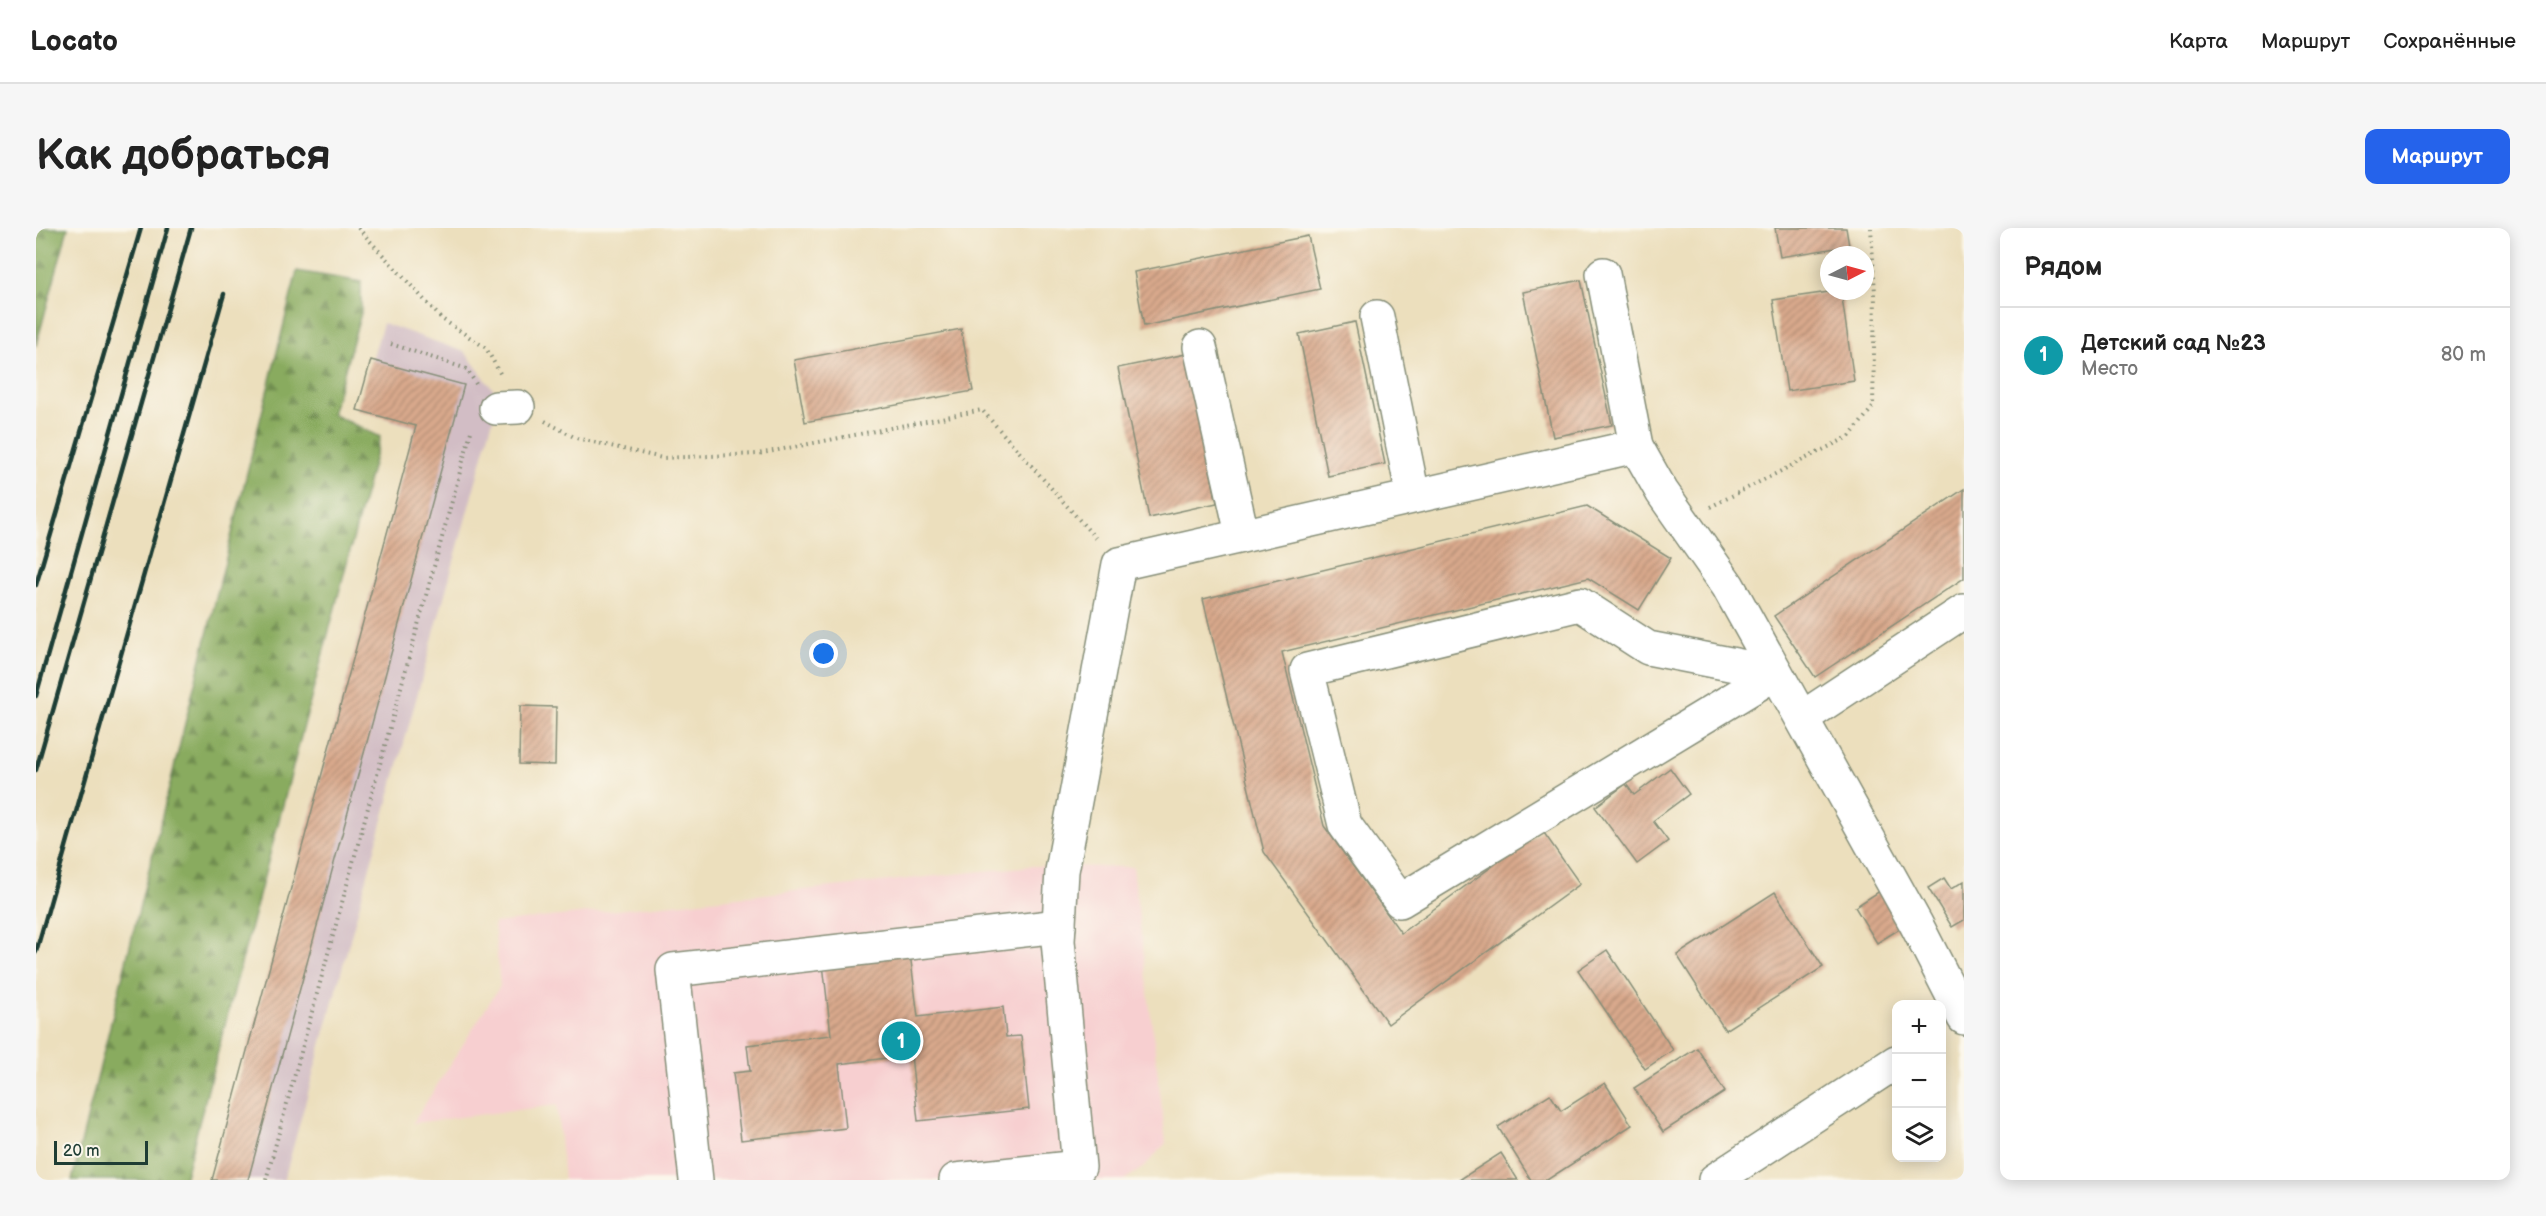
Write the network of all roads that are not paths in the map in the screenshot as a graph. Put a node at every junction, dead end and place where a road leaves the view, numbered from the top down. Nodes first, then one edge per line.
1 (1603, 274) dead end
2 (1377, 317) dead end
3 (1200, 347) dead end
4 (1636, 446) junction
5 (1413, 496) junction
6 (1242, 534) junction
7 (1964, 611) edge
8 (1776, 673) junction
9 (1802, 718) junction
10 (1059, 926) junction
11 (1964, 1018) edge
12 (1946, 1029) edge
13 (1892, 1065) edge
14 (696, 1180) edge
15 (957, 1180) edge
16 (1715, 1180) edge

1 - 4 street
2 - 5 street
3 - 6 street
4 - 5 street
4 - 8 street
5 - 6 street
6 - 10 street
7 - 9 street
8 - 8 street
8 - 9 street
9 - 11 street
10 - 14 street
10 - 15 street
11 - 12 street
13 - 16 street

